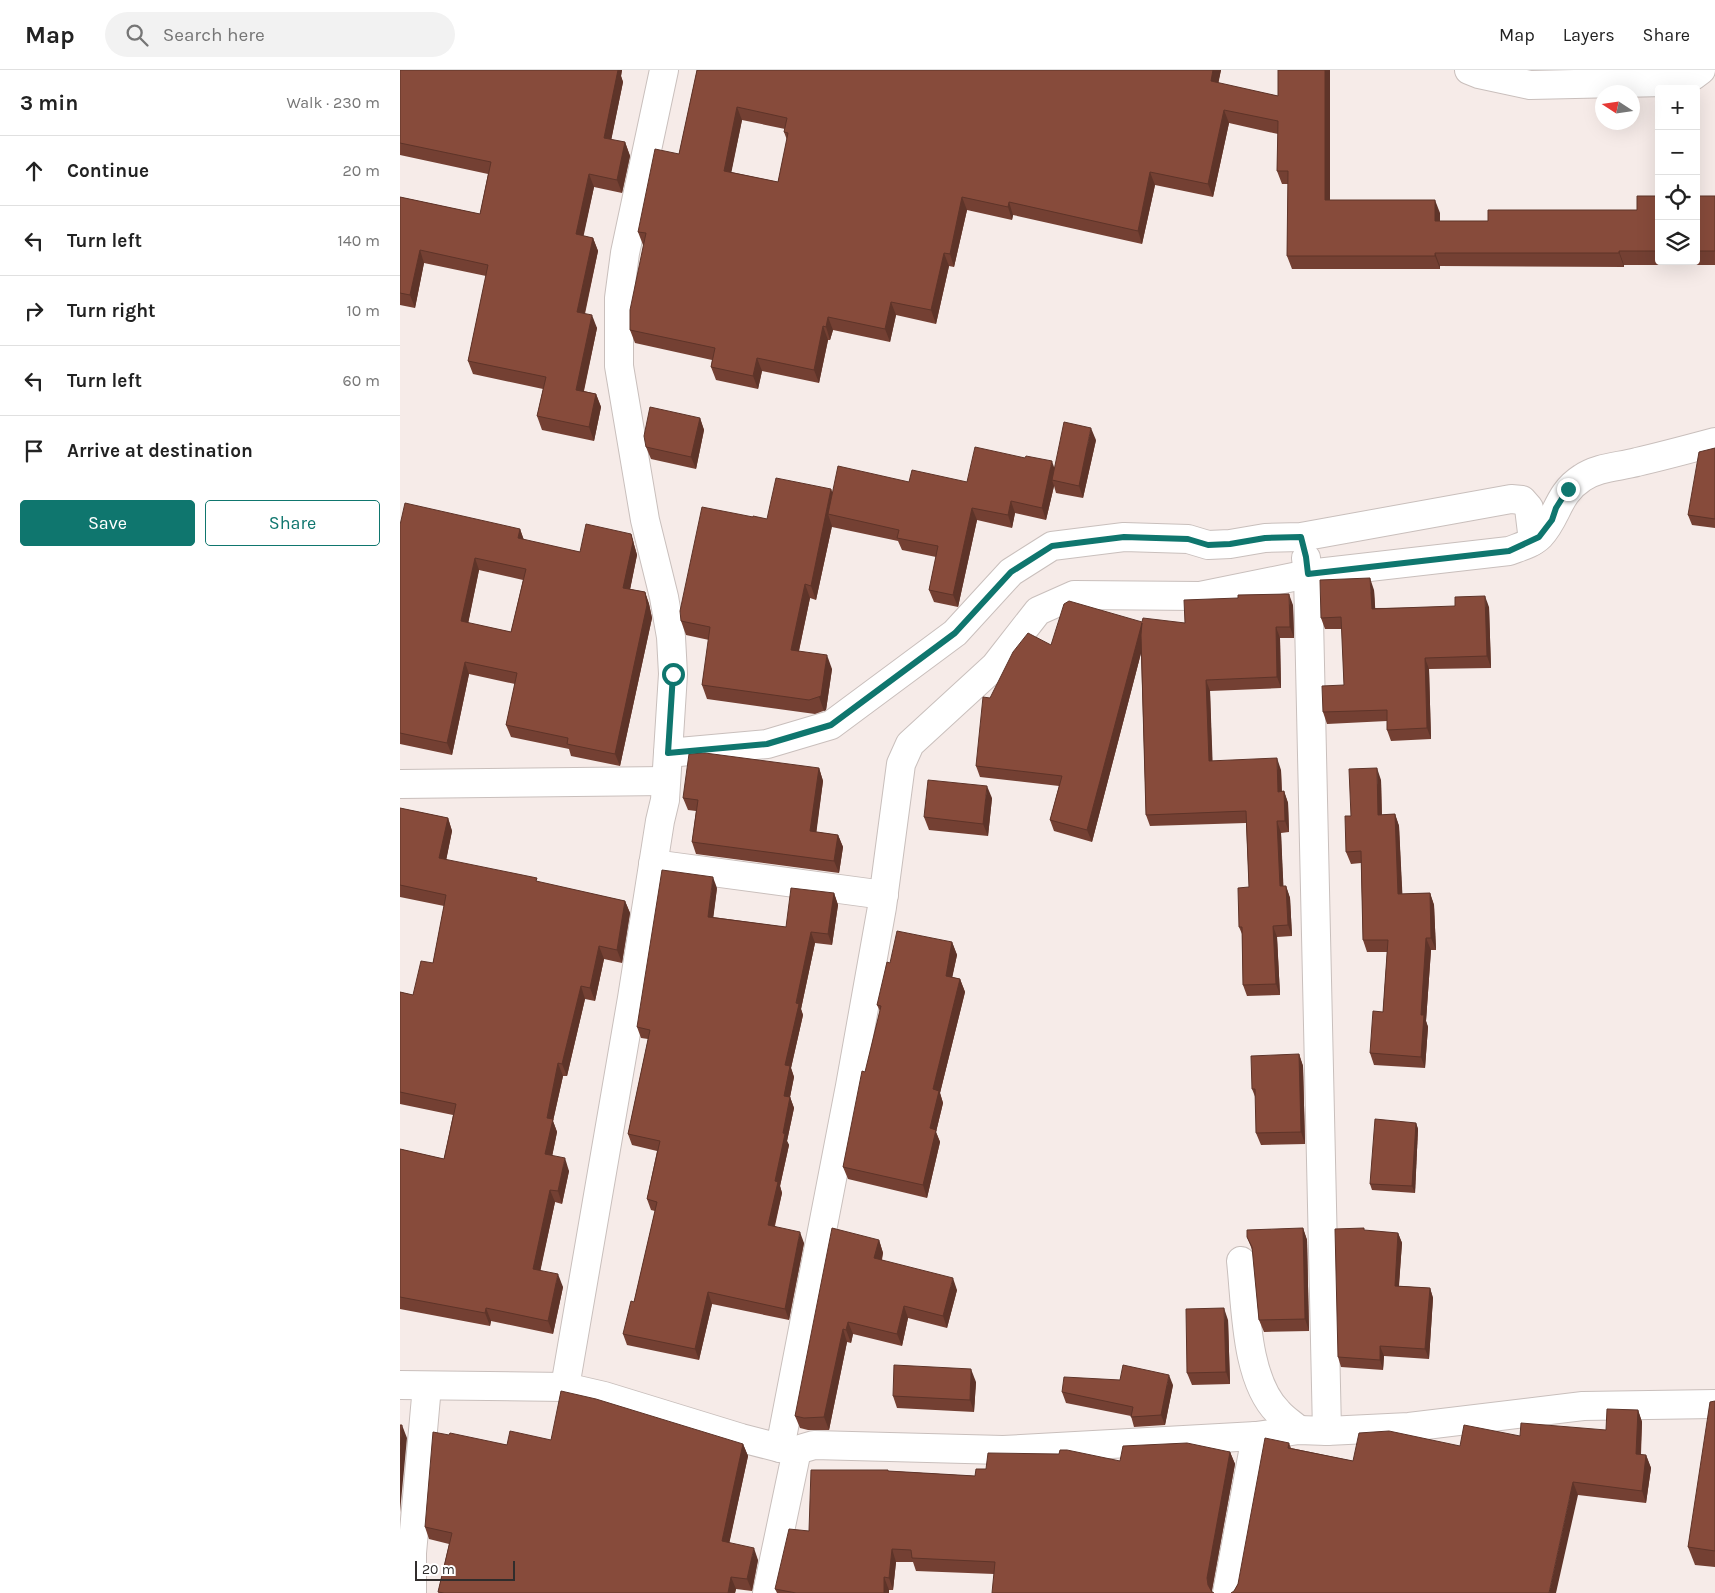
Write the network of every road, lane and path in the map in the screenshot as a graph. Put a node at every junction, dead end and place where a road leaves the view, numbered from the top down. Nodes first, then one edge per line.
1 (664, 70) edge
2 (1469, 70) edge
3 (1701, 70) edge
4 (1715, 442) edge
5 (1531, 526) junction
6 (1305, 554) junction
7 (668, 753) junction
8 (400, 784) edge
9 (664, 801) junction
10 (653, 864) junction
11 (884, 895) junction
12 (1241, 1261) dead end
13 (400, 1385) edge
14 (428, 1386) junction
15 (565, 1387) junction
16 (1715, 1404) edge
17 (1299, 1430) junction
18 (1327, 1431) junction
19 (1256, 1436) junction
20 (770, 1445) junction
21 (412, 1593) edge
22 (767, 1593) edge
23 (1227, 1593) edge

1 - 7 street
2 - 3 street
4 - 5 street
5 - 6 street
5 - 6 street
6 - 7 street
6 - 11 street
6 - 18 street
7 - 9 street
8 - 9 street
9 - 10 street
10 - 11 street
10 - 15 street
11 - 20 street
12 - 17 street
13 - 14 street
14 - 15 street
14 - 21 street
15 - 20 street
16 - 18 street
17 - 18 street
17 - 19 street
19 - 20 street
19 - 23 street
20 - 22 street

